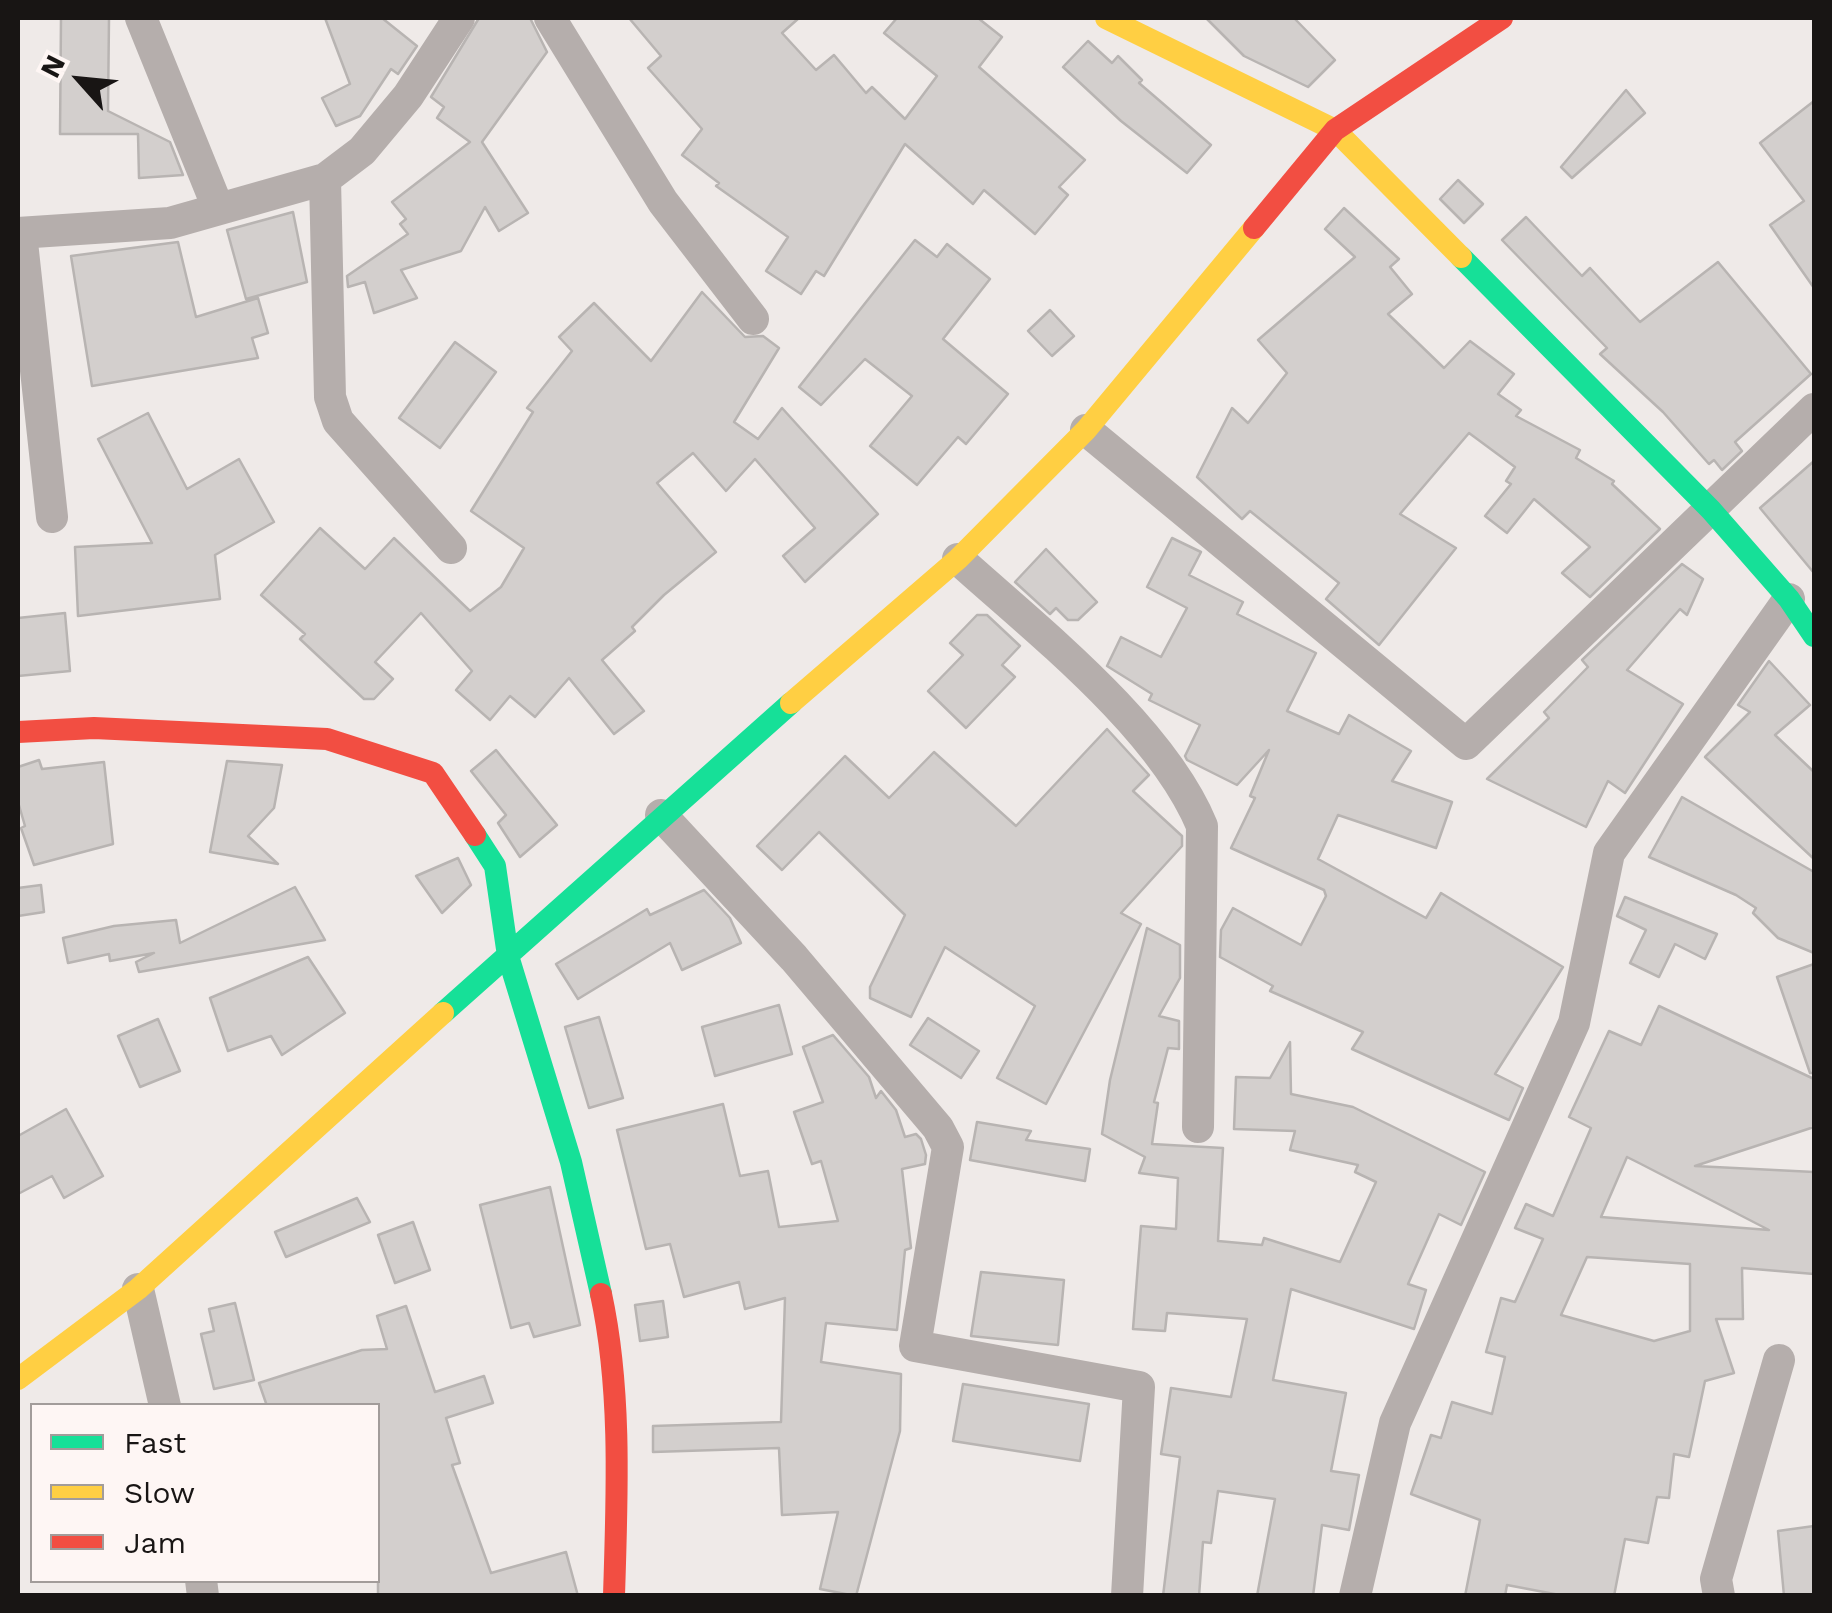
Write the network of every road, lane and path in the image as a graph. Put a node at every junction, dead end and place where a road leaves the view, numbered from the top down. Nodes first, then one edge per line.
1 (141, 18) edge
2 (459, 18) edge
3 (550, 18) edge
4 (1106, 18) edge
5 (1502, 18) edge
6 (1336, 130) junction
7 (326, 179) junction
8 (218, 208) junction
9 (19, 233) edge
10 (753, 320) dead end
11 (1814, 409) edge
12 (1086, 430) junction
13 (1711, 510) junction
14 (52, 516) dead end
15 (451, 548) dead end
16 (958, 559) junction
17 (1789, 599) junction
18 (1814, 636) edge
19 (18, 732) edge
20 (661, 815) junction
21 (508, 956) junction
22 (1198, 1127) dead end
23 (138, 1289) junction
24 (1779, 1360) dead end
25 (18, 1379) edge
26 (165, 1403) edge
27 (614, 1596) edge
28 (1127, 1596) edge
29 (1355, 1596) edge
30 (1718, 1596) edge

1 - 8 street
2 - 7 street
3 - 10 street
4 - 6 street
5 - 6 street
6 - 12 street
6 - 13 street
7 - 8 street
7 - 15 street
8 - 9 street
9 - 14 street
11 - 13 street
12 - 13 street
12 - 16 street
13 - 17 street
16 - 20 street
16 - 22 street
17 - 18 street
17 - 29 street
19 - 21 street
20 - 21 street
20 - 28 street
21 - 23 street
21 - 27 street
23 - 25 street
23 - 26 street
24 - 30 street

